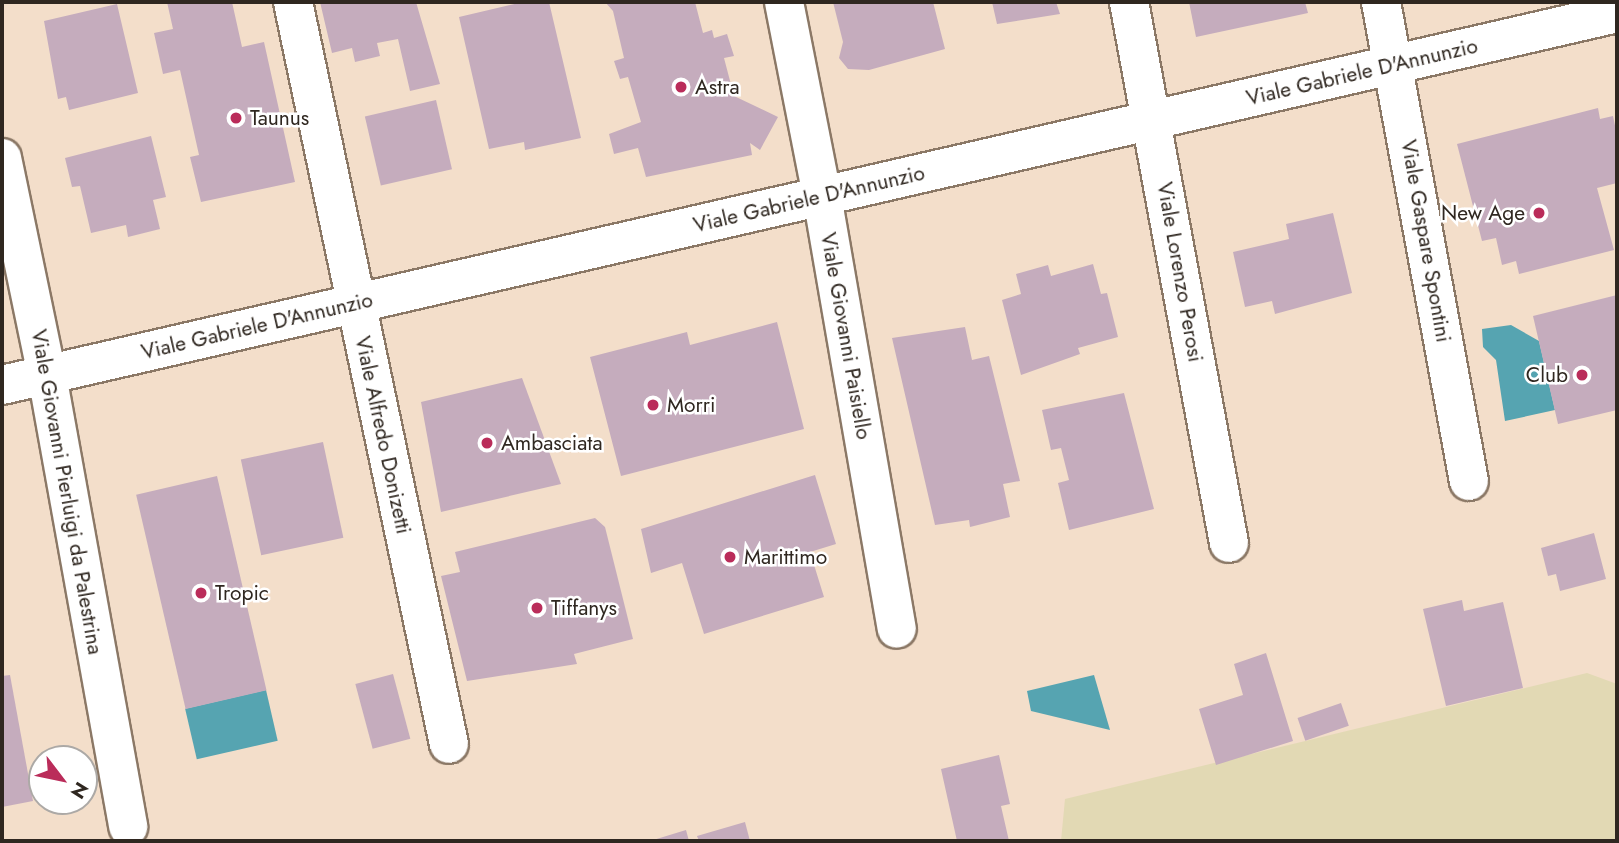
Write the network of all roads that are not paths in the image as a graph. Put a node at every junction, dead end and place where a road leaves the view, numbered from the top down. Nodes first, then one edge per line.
1 (293, 2) edge
2 (783, 2) edge
3 (1129, 2) edge
4 (1381, 2) edge
5 (1617, 13) edge
6 (1394, 65) junction
7 (1152, 120) junction
8 (2, 158) edge
9 (822, 196) junction
10 (355, 304) junction
11 (47, 375) junction
12 (2, 385) edge
13 (1469, 481) dead end
14 (1229, 543) dead end
15 (897, 629) dead end
16 (449, 744) dead end
17 (128, 827) dead end

1 - 10 street, Viale Alfredo Donizetti
2 - 9 street, Viale Giovanni Paisiello
3 - 7 street, Viale Lorenzo Perosi
4 - 6 street, Viale Gaspare Spontini
5 - 6 street, Viale Gabriele D'Annunzio
6 - 7 street, Viale Gabriele D'Annunzio
6 - 13 street, Viale Gaspare Spontini
7 - 9 street, Viale Gabriele D'Annunzio
7 - 14 street, Viale Lorenzo Perosi
8 - 11 street, Viale Giovanni Pierluigi da Palestrina
9 - 10 street, Viale Gabriele D'Annunzio
9 - 15 street, Viale Giovanni Paisiello
10 - 11 street, Viale Gabriele D'Annunzio
10 - 16 street, Viale Alfredo Donizetti
11 - 12 street, Viale Gabriele D'Annunzio
11 - 17 street, Viale Giovanni Pierluigi da Palestrina

